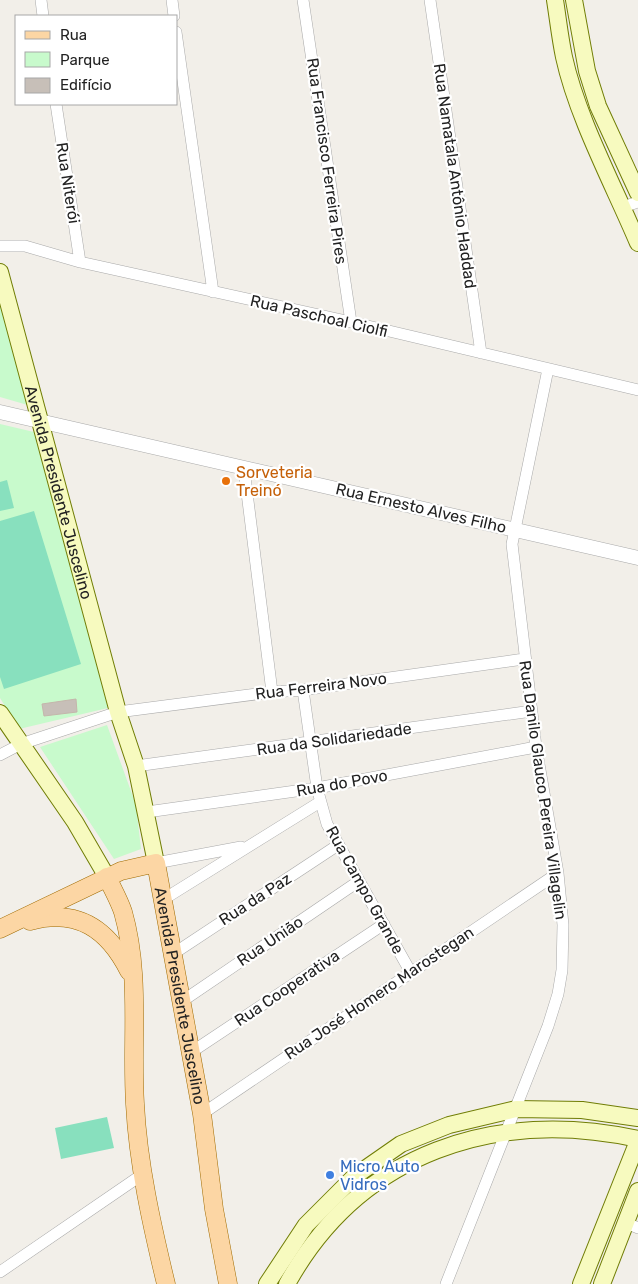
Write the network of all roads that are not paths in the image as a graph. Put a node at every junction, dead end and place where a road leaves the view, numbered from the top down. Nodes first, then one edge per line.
1 (41, 0) edge
2 (172, 0) edge
3 (303, 0) edge
4 (430, 0) edge
5 (555, 0) edge
6 (574, 0) edge
7 (43, 15) edge
8 (174, 15) edge
9 (178, 46) edge
10 (56, 105) edge
11 (638, 194) edge
12 (630, 204) edge
13 (638, 243) edge
14 (0, 246) edge
15 (80, 262) junction
16 (0, 272) edge
17 (213, 292) junction
18 (351, 322) junction
19 (481, 353) junction
20 (548, 369) junction
21 (638, 390) edge
22 (0, 412) edge
23 (41, 421) junction
24 (244, 469) junction
25 (514, 529) junction
26 (638, 558) edge
27 (524, 659) junction
28 (303, 690) junction
29 (272, 692) junction
30 (532, 711) junction
31 (118, 712) junction
32 (0, 713) edge
33 (310, 742) junction
34 (21, 744) junction
35 (536, 746) junction
36 (0, 755) edge
37 (136, 766) junction
38 (316, 788) junction
39 (320, 802) junction
40 (147, 812) junction
41 (338, 844) junction
42 (248, 846) junction
43 (156, 863) junction
44 (558, 873) junction
45 (107, 877) junction
46 (359, 881) junction
47 (164, 900) junction
48 (384, 924) junction
49 (0, 928) edge
50 (173, 954) junction
51 (410, 970) junction
52 (135, 982) junction
53 (181, 1002) junction
54 (190, 1053) junction
55 (516, 1109) junction
56 (202, 1114) junction
57 (638, 1118) edge
58 (505, 1132) junction
59 (638, 1140) edge
60 (143, 1174) junction
61 (638, 1191) edge
62 (632, 1226) edge
63 (0, 1272) edge
64 (273, 1281) edge
65 (166, 1284) edge
66 (228, 1284) edge
67 (287, 1284) edge
68 (446, 1284) edge
69 (581, 1284) edge
70 (602, 1284) edge

1 - 7 street
2 - 8 street
3 - 18 street, Rua Francisco Ferreira Pires
4 - 19 street, Rua Namatala Antônio Haddad
5 - 12 main road
6 - 11 main road
9 - 17 street
10 - 15 street, Rua Niterói
12 - 13 main road
14 - 15 street, Rua Paschoal Ciolfi
15 - 17 street, Rua Paschoal Ciolfi
16 - 23 main road, Avenida Presidente Juscelino
17 - 18 street, Rua Paschoal Ciolfi
18 - 19 street, Rua Paschoal Ciolfi
19 - 20 street, Rua Paschoal Ciolfi
20 - 21 street, Rua Paschoal Ciolfi
20 - 25 street, Rua Danilo Glauco Pereira Villagelin
22 - 23 street, Rua Ernesto Alves Filho
23 - 24 street, Rua Ernesto Alves Filho
23 - 31 main road, Avenida Presidente Juscelino
24 - 25 street, Rua Ernesto Alves Filho
24 - 29 street
25 - 26 street, Rua Ernesto Alves Filho
25 - 27 street, Rua Danilo Glauco Pereira Villagelin
27 - 28 street, Rua Ferreira Novo
27 - 30 street, Rua Danilo Glauco Pereira Villagelin
28 - 29 street, Rua Ferreira Novo
28 - 33 street, Rua Campo Grande
29 - 31 street, Rua Ferreira Novo
30 - 33 street, Rua da Solidariedade
30 - 35 street, Rua Danilo Glauco Pereira Villagelin
31 - 34 street
31 - 37 main road, Avenida Presidente Juscelino
32 - 34 main road
33 - 37 street, Rua da Solidariedade
33 - 38 street, Rua Campo Grande
34 - 36 street
34 - 45 main road
35 - 38 street, Rua do Povo
35 - 44 street, Rua Danilo Glauco Pereira Villagelin
37 - 40 main road, Avenida Presidente Juscelino
38 - 39 street, Rua Campo Grande
38 - 40 street, Rua do Povo
39 - 41 street, Rua Campo Grande
39 - 42 street, Rua do Povo
40 - 43 main road, Avenida Presidente Juscelino
41 - 46 street, Rua Campo Grande
41 - 50 street, Rua da Paz
42 - 43 street
42 - 47 street, Rua do Povo
43 - 45 main road
43 - 47 main road, Avenida Presidente Juscelino
44 - 51 street, Rua José Homero Marostegan
44 - 55 street, Rua Danilo Glauco Pereira Villagelin
45 - 49 main road
45 - 52 main road
46 - 48 street, Rua Campo Grande
46 - 53 street, Rua União
47 - 50 main road, Avenida Presidente Juscelino
48 - 51 street, Rua Campo Grande
48 - 54 street, Rua Cooperativa
49 - 52 main road
50 - 53 main road, Avenida Presidente Juscelino
51 - 56 street, Rua José Homero Marostegan
52 - 60 main road
53 - 54 main road, Avenida Presidente Juscelino
54 - 56 main road, Avenida Presidente Juscelino
55 - 57 main road
55 - 58 street, Rua Danilo Glauco Pereira Villagelin
55 - 64 main road
56 - 66 main road, Avenida Presidente Juscelino
58 - 59 main road
58 - 67 main road
58 - 68 street, Rua Danilo Glauco Pereira Villagelin
59 - 69 main road
60 - 63 street
60 - 65 main road
61 - 62 main road
62 - 70 main road

